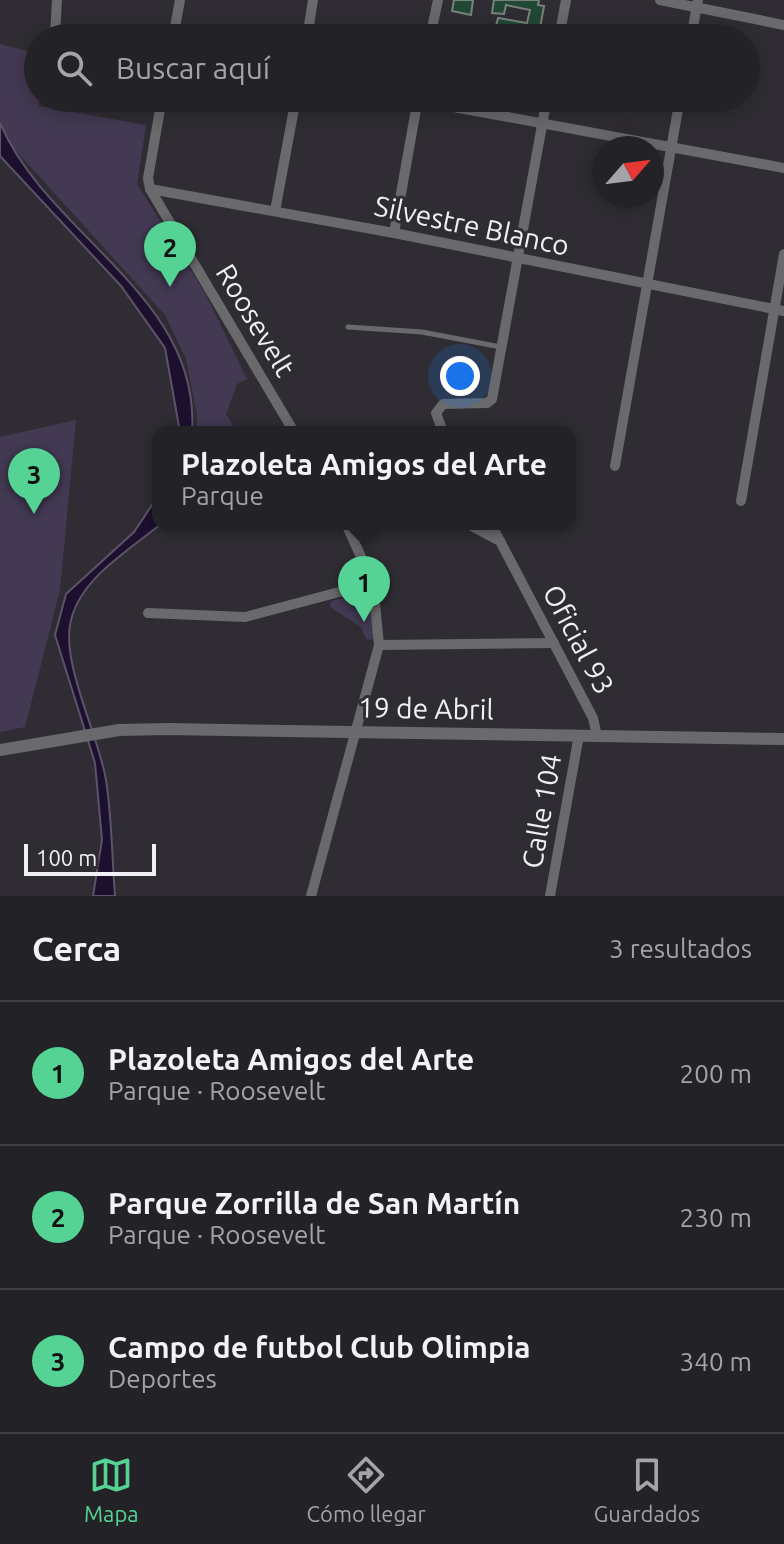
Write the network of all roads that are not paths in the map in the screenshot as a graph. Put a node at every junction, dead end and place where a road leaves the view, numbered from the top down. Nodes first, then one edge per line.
1 (57, 0) edge
2 (180, 0) edge
3 (313, 0) edge
4 (438, 0) edge
5 (566, 0) edge
6 (660, 0) edge
7 (697, 4) edge
8 (58, 24) edge
9 (176, 24) edge
10 (309, 24) edge
11 (433, 24) edge
12 (562, 24) edge
13 (693, 24) edge
14 (784, 25) edge
15 (160, 112) edge
16 (293, 112) edge
17 (416, 112) edge
18 (485, 112) edge
19 (544, 112) edge
20 (677, 112) edge
21 (542, 123) junction
22 (671, 147) junction
23 (784, 168) edge
24 (150, 189) junction
25 (275, 211) junction
26 (394, 233) junction
27 (784, 254) edge
28 (517, 260) junction
29 (646, 285) junction
30 (779, 310) edge
31 (348, 327) dead end
32 (502, 347) junction
33 (290, 426) edge
34 (441, 426) edge
35 (615, 466) dead end
36 (741, 501) dead end
37 (349, 530) edge
38 (479, 530) edge
39 (494, 530) edge
40 (500, 541) junction
41 (373, 583) junction
42 (148, 613) dead end
43 (554, 643) junction
44 (379, 645) junction
45 (354, 730) junction
46 (579, 735) junction
47 (597, 736) junction
48 (784, 739) edge
49 (0, 750) edge
50 (311, 896) edge
51 (550, 896) edge

1 - 8 street
2 - 9 street
3 - 10 street
4 - 11 street
5 - 12 street
6 - 7 street
7 - 13 street
7 - 14 street
15 - 24 street
16 - 25 street
17 - 26 street
18 - 21 street
19 - 21 street
20 - 22 street
21 - 22 street
21 - 28 street
22 - 23 street
22 - 29 street
24 - 25 street, Silvestre Blanco
24 - 33 street, Roosevelt
25 - 26 street, Silvestre Blanco
26 - 28 street, Silvestre Blanco
27 - 30 street
28 - 29 street, Silvestre Blanco
28 - 32 street
29 - 30 street, Silvestre Blanco
29 - 35 street
30 - 36 street
31 - 32 lane
32 - 34 street
37 - 41 street
38 - 40 street
39 - 40 street, Oficial 93
40 - 43 street, Oficial 93
41 - 42 street
41 - 44 street
43 - 44 street
43 - 47 street, Oficial 93
44 - 45 street
45 - 46 street, 19 de Abril
45 - 49 street, 19 de Abril
45 - 50 street
46 - 47 street, 19 de Abril
46 - 51 street, Calle 104
47 - 48 street, 19 de Abril

